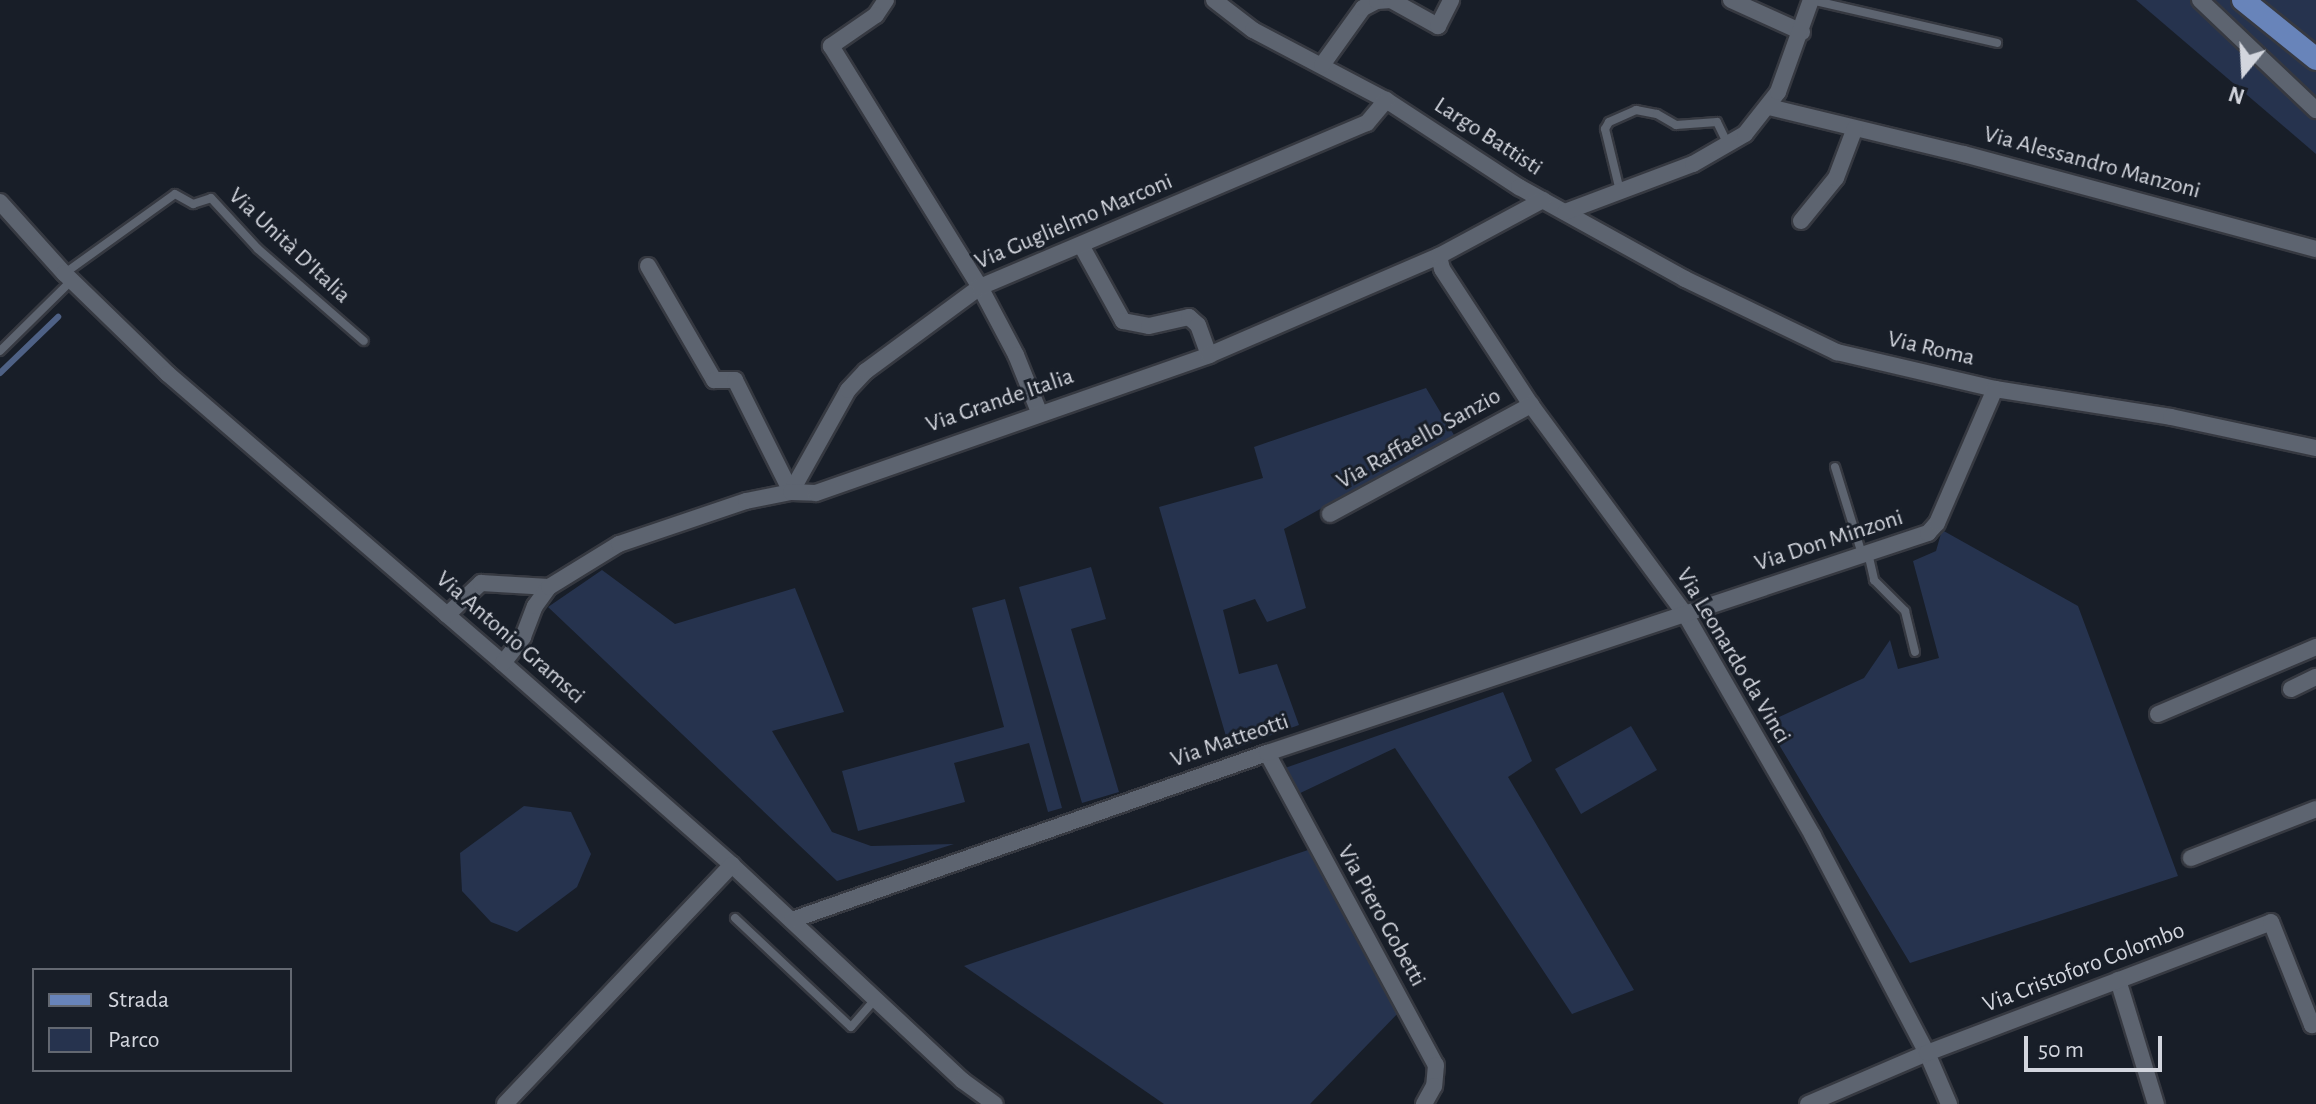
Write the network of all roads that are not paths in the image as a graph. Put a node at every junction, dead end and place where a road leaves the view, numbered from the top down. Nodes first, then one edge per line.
1 (886, 0) edge
2 (1214, 0) edge
3 (1451, 0) edge
4 (1731, 0) edge
5 (1811, 0) edge
6 (2200, 0) edge
7 (2243, 0) edge
8 (1802, 32) junction
9 (1997, 43) dead end
10 (2316, 59) edge
11 (1322, 65) junction
12 (1386, 100) junction
13 (1769, 107) junction
14 (2316, 110) edge
15 (1855, 128) junction
16 (1728, 146) junction
17 (1620, 191) junction
18 (1543, 200) junction
19 (0, 202) edge
20 (1565, 212) junction
21 (1801, 221) dead end
22 (1081, 245) junction
23 (2316, 249) edge
24 (1439, 256) junction
25 (648, 266) dead end
26 (68, 277) junction
27 (980, 287) junction
28 (364, 341) dead end
29 (0, 351) edge
30 (1209, 355) junction
31 (1995, 389) junction
32 (1531, 405) junction
33 (1039, 412) junction
34 (2316, 448) edge
35 (1835, 467) dead end
36 (791, 492) junction
37 (1330, 514) dead end
38 (1865, 554) junction
39 (549, 587) junction
40 (1685, 614) junction
41 (447, 615) junction
42 (2316, 647) edge
43 (1915, 652) dead end
44 (503, 663) junction
45 (2316, 677) edge
46 (2291, 689) dead end
47 (2158, 714) dead end
48 (1267, 753) junction
49 (2316, 809) edge
50 (2191, 858) dead end
51 (732, 865) junction
52 (735, 918) dead end
53 (792, 920) junction
54 (2118, 980) junction
55 (874, 1001) junction
56 (2316, 1024) edge
57 (1927, 1053) junction
58 (505, 1104) edge
59 (995, 1104) edge
60 (1424, 1104) edge
61 (1808, 1104) edge
62 (1949, 1104) edge
63 (2156, 1104) edge

1 - 27 street
2 - 11 street, Largo Battisti
3 - 11 street
4 - 8 street
5 - 8 street
5 - 9 lane
6 - 14 street
7 - 10 main road
8 - 13 street
11 - 12 street, Largo Battisti
12 - 18 street, Largo Battisti
12 - 22 street, Via Guglielmo Marconi
13 - 15 street, Via Alessandro Manzoni
13 - 16 street
15 - 21 street
15 - 23 street, Via Alessandro Manzoni
16 - 17 street
16 - 17 lane
17 - 20 street
18 - 20 street, Largo Battisti
18 - 24 street, Via Grande Italia
19 - 26 street, Via Antonio Gramsci
20 - 31 street, Via Roma
22 - 27 street, Via Guglielmo Marconi
22 - 30 street
24 - 30 street, Via Grande Italia
24 - 32 street, Via Leonardo da Vinci
25 - 36 street
26 - 28 lane, Via Unità D'Italia
26 - 29 lane
26 - 41 street, Via Antonio Gramsci
27 - 33 street
27 - 36 street, Via Guglielmo Marconi
30 - 33 street, Via Grande Italia
31 - 34 street, Via Roma
31 - 38 street, Via Don Minzoni
32 - 37 street, Via Raffaello Sanzio
32 - 40 street, Via Leonardo da Vinci
33 - 36 street, Via Grande Italia
35 - 38 lane
36 - 39 street, Via Grande Italia
38 - 40 street, Via Don Minzoni
38 - 43 lane
39 - 41 street
39 - 44 street, Via Grande Italia
40 - 48 street, Via Matteotti
40 - 57 street, Via Leonardo da Vinci
41 - 44 street, Via Antonio Gramsci
42 - 47 street
44 - 51 street, Via Antonio Gramsci
45 - 46 street
48 - 53 street, Via Matteotti
48 - 60 street, Via Piero Gobetti
49 - 50 street
51 - 53 street, Via Antonio Gramsci
51 - 58 street
52 - 55 lane
53 - 55 street, Via Antonio Gramsci
54 - 56 street, Via Cristoforo Colombo
54 - 57 street, Via Cristoforo Colombo
54 - 63 street
55 - 59 street, Via Antonio Gramsci
57 - 61 street, Via Cristoforo Colombo
57 - 62 street, Via Leonardo da Vinci

